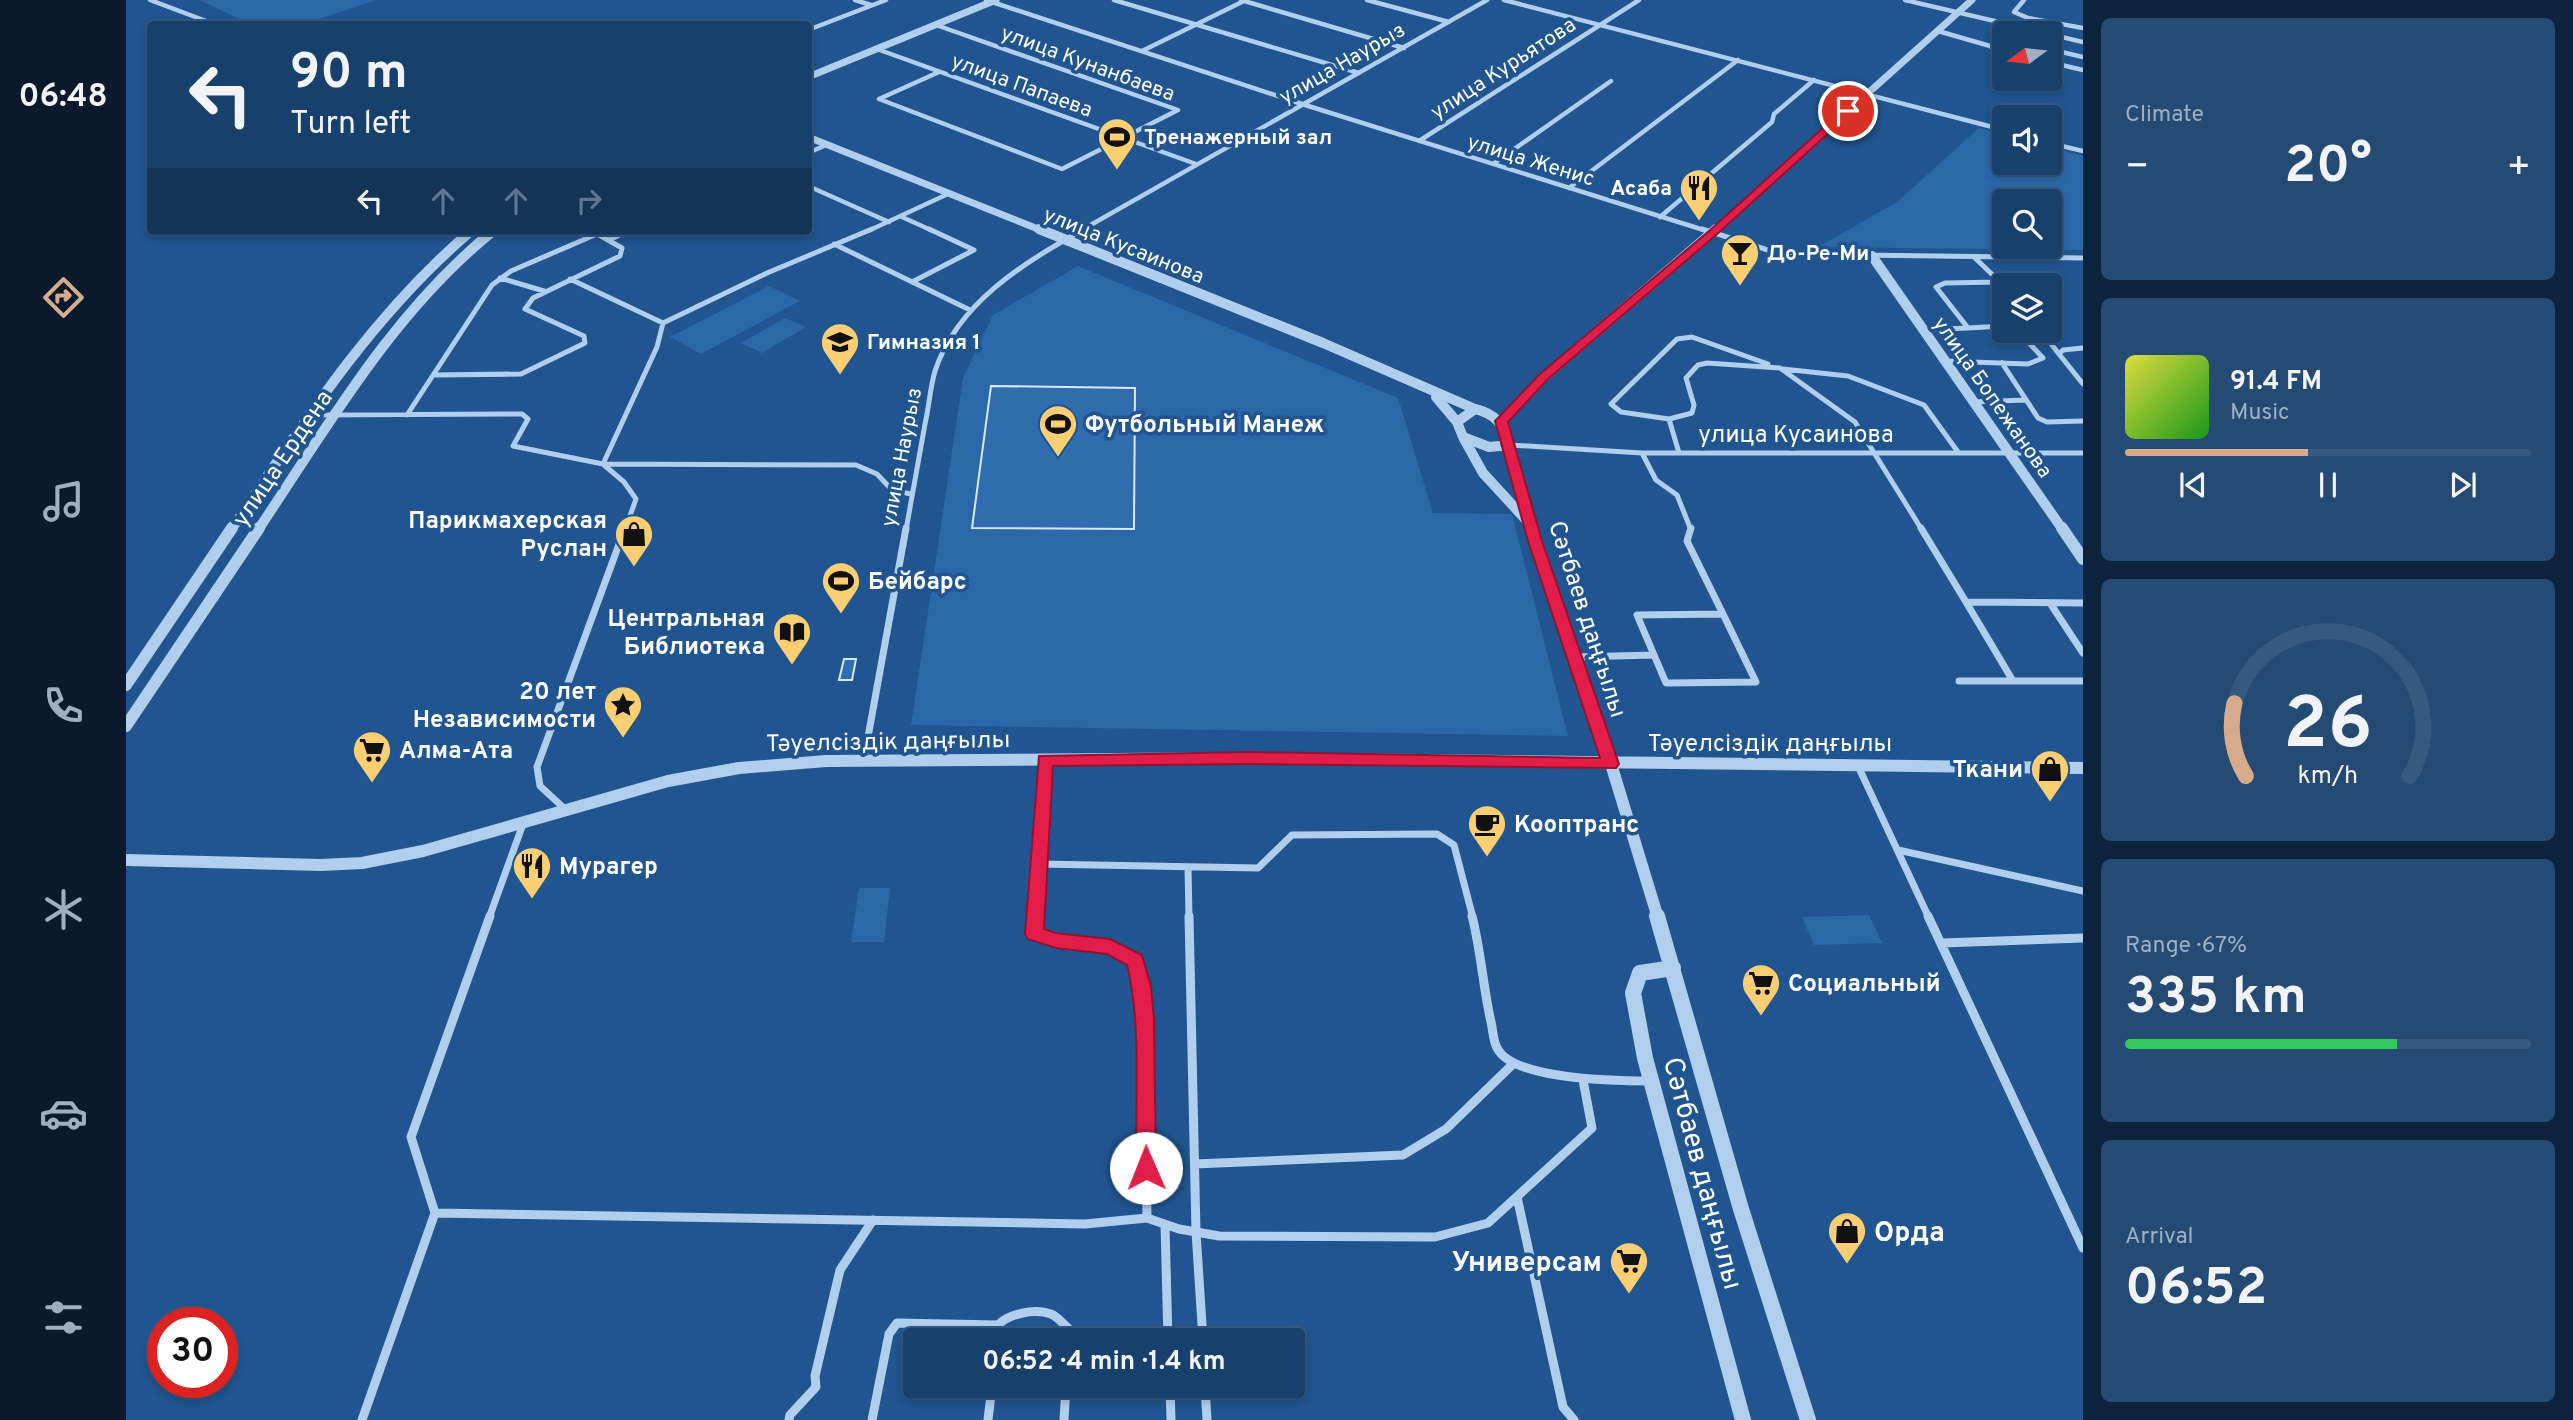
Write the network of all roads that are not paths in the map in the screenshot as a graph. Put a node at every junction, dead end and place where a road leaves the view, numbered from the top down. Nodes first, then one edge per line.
1 (150, 0) edge
2 (855, 0) edge
3 (886, 0) edge
4 (1114, 0) edge
5 (1244, 0) edge
6 (1367, 0) edge
7 (1487, 0) edge
8 (1504, 0) edge
9 (1639, 0) edge
10 (1905, 0) edge
11 (1972, 0) edge
12 (2024, 0) edge
13 (991, 1) edge
14 (872, 6) junction
15 (1958, 13) junction
16 (2028, 18) junction
17 (206, 21) edge
18 (1993, 21) edge
19 (2025, 21) edge
20 (1449, 22) junction
21 (936, 25) junction
22 (1196, 25) junction
23 (1598, 25) junction
24 (812, 28) edge
25 (2083, 28) edge
26 (1938, 31) junction
27 (2062, 38) edge
28 (2083, 42) edge
29 (1991, 47) edge
30 (1404, 48) junction
31 (877, 49) junction
32 (1142, 51) junction
33 (2062, 52) edge
34 (2083, 57) edge
35 (1738, 60) junction
36 (2062, 65) edge
37 (2083, 70) edge
38 (939, 72) junction
39 (1359, 73) junction
40 (812, 75) edge
41 (1814, 80) junction
42 (1611, 81) dead end
43 (1867, 94) junction
44 (1302, 104) junction
45 (1992, 127) edge
46 (1124, 138) junction
47 (812, 140) edge
48 (1419, 141) junction
49 (826, 145) junction
50 (2062, 146) edge
51 (812, 151) edge
52 (2083, 152) edge
53 (1196, 164) junction
54 (1493, 164) junction
55 (812, 188) edge
56 (1569, 188) junction
57 (950, 193) junction
58 (902, 216) junction
59 (1660, 217) junction
60 (889, 222) junction
61 (1712, 233) junction
62 (466, 235) edge
63 (488, 235) edge
64 (591, 235) edge
65 (599, 235) edge
66 (620, 235) edge
67 (609, 240) junction
68 (1066, 241) junction
69 (834, 244) junction
70 (1872, 257) junction
71 (1974, 257) junction
72 (2083, 258) edge
73 (1992, 274) edge
74 (500, 278) junction
75 (569, 279) junction
76 (912, 282) junction
77 (1992, 284) edge
78 (545, 292) junction
79 (970, 310) junction
80 (663, 323) junction
81 (1992, 327) edge
82 (1968, 328) junction
83 (1922, 330) junction
84 (2029, 343) edge
85 (2050, 343) edge
86 (2083, 348) edge
87 (2059, 354) junction
88 (1944, 361) junction
89 (2002, 363) junction
90 (1780, 368) junction
91 (433, 375) junction
92 (2083, 384) edge
93 (1424, 388) junction
94 (1519, 400) junction
95 (2025, 400) junction
96 (1972, 402) junction
97 (1479, 410) junction
98 (308, 415) junction
99 (407, 415) junction
100 (336, 416) junction
101 (1669, 419) junction
102 (1502, 421) junction
103 (2083, 421) edge
104 (1457, 422) junction
105 (1462, 437) junction
106 (1510, 444) junction
107 (1958, 452) junction
108 (1642, 453) junction
109 (1679, 453) junction
110 (1876, 453) junction
111 (2007, 453) junction
112 (2083, 453) edge
113 (603, 464) junction
114 (911, 494) junction
115 (1531, 526) junction
116 (2083, 559) edge
117 (1966, 603) junction
118 (2050, 603) junction
119 (2083, 603) edge
120 (1723, 614) junction
121 (2083, 653) edge
122 (1654, 655) junction
123 (1575, 657) junction
124 (1959, 681) dead end
125 (2013, 681) junction
126 (2083, 681) edge
127 (126, 685) edge
128 (126, 726) edge
129 (864, 759) junction
130 (1045, 760) junction
131 (1611, 764) junction
132 (1858, 766) junction
133 (2083, 768) edge
134 (566, 810) junction
135 (523, 824) junction
136 (1898, 850) junction
137 (126, 860) edge
138 (1039, 864) junction
139 (1188, 867) junction
140 (2083, 891) edge
141 (2083, 938) edge
142 (1942, 943) junction
143 (1673, 968) junction
144 (1513, 1064) junction
145 (1583, 1080) junction
146 (1652, 1081) junction
147 (1195, 1164) junction
148 (1517, 1197) junction
149 (435, 1213) junction
150 (1147, 1218) junction
151 (873, 1220) junction
152 (1165, 1224) junction
153 (1196, 1232) junction
154 (2083, 1248) edge
155 (998, 1325) junction
156 (998, 1328) edge
157 (1068, 1328) edge
158 (1168, 1328) edge
159 (1202, 1328) edge
160 (991, 1398) edge
161 (1065, 1398) edge
162 (1170, 1398) edge
163 (1206, 1398) edge
164 (362, 1420) edge
165 (789, 1420) edge
166 (872, 1420) edge
167 (988, 1420) edge
168 (1064, 1420) edge
169 (1171, 1420) edge
170 (1207, 1420) edge
171 (1574, 1420) edge
172 (1743, 1420) edge
173 (1808, 1420) edge

1 - 17 street
2 - 14 street
3 - 14 street
4 - 22 street
5 - 22 street
5 - 30 street
6 - 20 street
7 - 20 street, улица Наурыз
8 - 23 street
9 - 23 street, улица Курьятова
10 - 15 street
11 - 15 street
12 - 16 street
13 - 21 street
13 - 32 street, улица Женис
14 - 24 street
15 - 18 street
15 - 26 street
16 - 19 street
16 - 25 street
20 - 30 street, улица Наурыз
21 - 31 street
21 - 46 street, улица Кунанбаева
22 - 32 street
22 - 39 street
23 - 35 street
23 - 48 street, улица Курьятова
26 - 29 street
26 - 43 street
27 - 28 street
30 - 39 street, улица Наурыз
31 - 38 street, улица Папаева
31 - 40 street
32 - 44 street, улица Женис
33 - 34 street
35 - 41 street
35 - 56 street
36 - 37 street
38 - 46 street, улица Папаева
38 - 46 street
39 - 44 street, улица Наурыз
41 - 43 street
41 - 59 street
42 - 54 street
43 - 45 street
43 - 61 street
44 - 48 street, улица Женис
44 - 53 street, улица Наурыз
46 - 53 street, улица Папаева
47 - 49 street, улица Кусаинова
48 - 54 street, улица Женис
49 - 51 street
49 - 57 street, улица Кусаинова
50 - 52 street
53 - 68 street, улица Наурыз
54 - 56 street, улица Женис
55 - 60 street
56 - 59 street, улица Женис
57 - 58 street
57 - 68 street, улица Кусаинова
58 - 60 street
58 - 76 street
59 - 61 street, улица Женис
60 - 69 street
61 - 70 street, улица Женис
61 - 94 street
62 - 98 street, улица Ердена
63 - 100 street, улица Ердена
64 - 74 street
65 - 67 street
66 - 67 street
67 - 75 street
68 - 79 street, улица Наурыз
68 - 93 street, улица Кусаинова
69 - 76 street
69 - 80 street
70 - 71 street, улица Женис
70 - 83 street, улица Бопежанова
71 - 72 street, улица Женис
71 - 73 street
74 - 78 street
74 - 91 street
75 - 78 street
75 - 80 street
76 - 79 street
77 - 82 street
78 - 91 street
79 - 114 street, улица Наурыз
80 - 113 street
81 - 82 street
82 - 83 street
83 - 88 street, улица Бопежанова
84 - 89 street
85 - 87 street
86 - 87 street
87 - 92 street
88 - 89 street
88 - 96 street, улица Бопежанова
89 - 95 street
90 - 101 street
90 - 101 street
90 - 107 street
90 - 110 street
91 - 99 street
93 - 97 street
93 - 104 street
94 - 97 street
94 - 102 street
95 - 96 street
95 - 103 street
96 - 111 street, улица Бопежанова
97 - 102 street
97 - 104 street
98 - 100 street
98 - 127 street, улица Ердена
99 - 100 street
99 - 113 street
100 - 128 street, улица Ердена
101 - 109 street
102 - 106 street, Сәтбаев даңғылы
104 - 105 street
105 - 106 street
105 - 115 street
106 - 108 street, улица Кусаинова
106 - 115 street, Сәтбаев даңғылы
107 - 110 street, улица Кусаинова
107 - 111 street, улица Кусаинова
108 - 109 street, улица Кусаинова
108 - 120 street
109 - 110 street, улица Кусаинова
110 - 117 street
111 - 112 street, улица Кусаинова
111 - 116 street, улица Бопежанова
113 - 114 street
113 - 134 street
114 - 129 street, улица Наурыз
115 - 123 street, Сәтбаев даңғылы
117 - 118 street
117 - 125 street
118 - 119 street
118 - 121 street
120 - 122 street
120 - 122 street
122 - 123 street
123 - 131 street, Сәтбаев даңғылы
124 - 125 street
125 - 126 street
129 - 130 street, Тәуелсіздік даңғылы
129 - 134 street, Тәуелсіздік даңғылы
130 - 131 street, Тәуелсіздік даңғылы
130 - 138 street
131 - 132 street, Тәуелсіздік даңғылы
131 - 143 street, Сәтбаев даңғылы
132 - 133 street, Тәуелсіздік даңғылы
132 - 136 street
134 - 135 street, Тәуелсіздік даңғылы
135 - 137 street, Тәуелсіздік даңғылы
135 - 149 street
136 - 140 street
136 - 142 street
138 - 139 street
138 - 150 street
139 - 144 street
139 - 147 street
141 - 142 street
142 - 154 street
143 - 146 street, Сәтбаев даңғылы
143 - 173 street, Сәтбаев даңғылы
144 - 145 street
144 - 147 street
145 - 146 street
145 - 148 street
146 - 172 street, Сәтбаев даңғылы
147 - 153 street
148 - 153 street
148 - 171 street
149 - 151 street
149 - 164 street
150 - 151 street
150 - 152 street
151 - 165 street
152 - 153 street
152 - 158 street
153 - 159 street
155 - 156 street
155 - 157 street
155 - 166 street
160 - 167 street
161 - 168 street
162 - 169 street
163 - 170 street

